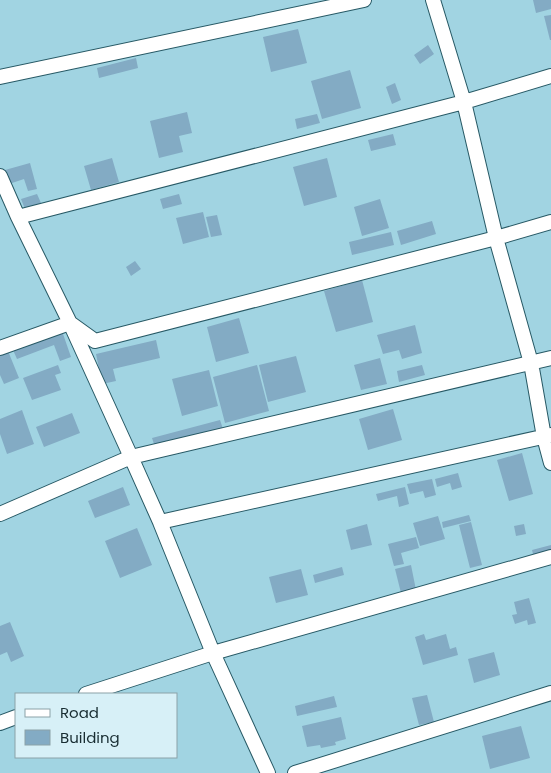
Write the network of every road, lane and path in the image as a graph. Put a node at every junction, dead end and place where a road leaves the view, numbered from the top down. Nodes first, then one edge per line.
1 (364, 0) edge
2 (433, 0) edge
3 (551, 76) edge
4 (0, 78) edge
5 (464, 102) junction
6 (0, 176) edge
7 (18, 217) junction
8 (551, 222) edge
9 (496, 238) junction
10 (70, 323) junction
11 (0, 348) edge
12 (551, 358) edge
13 (531, 363) junction
14 (548, 436) edge
15 (131, 456) junction
16 (551, 463) edge
17 (0, 514) edge
18 (160, 522) junction
19 (551, 557) edge
20 (212, 652) junction
21 (89, 693) edge
22 (551, 693) edge
23 (15, 718) edge
24 (0, 723) edge
25 (268, 773) edge
26 (295, 773) edge

1 - 4 street
2 - 5 street
3 - 5 street
5 - 7 street
5 - 9 street
6 - 7 street
7 - 10 street
8 - 9 street
9 - 10 street
9 - 13 street
10 - 11 street
10 - 15 street
12 - 13 street
13 - 14 street
13 - 15 street
14 - 16 street
14 - 18 street
15 - 17 street
15 - 18 street
18 - 20 street
19 - 20 street
20 - 21 street
20 - 25 street
22 - 26 street
23 - 24 street

